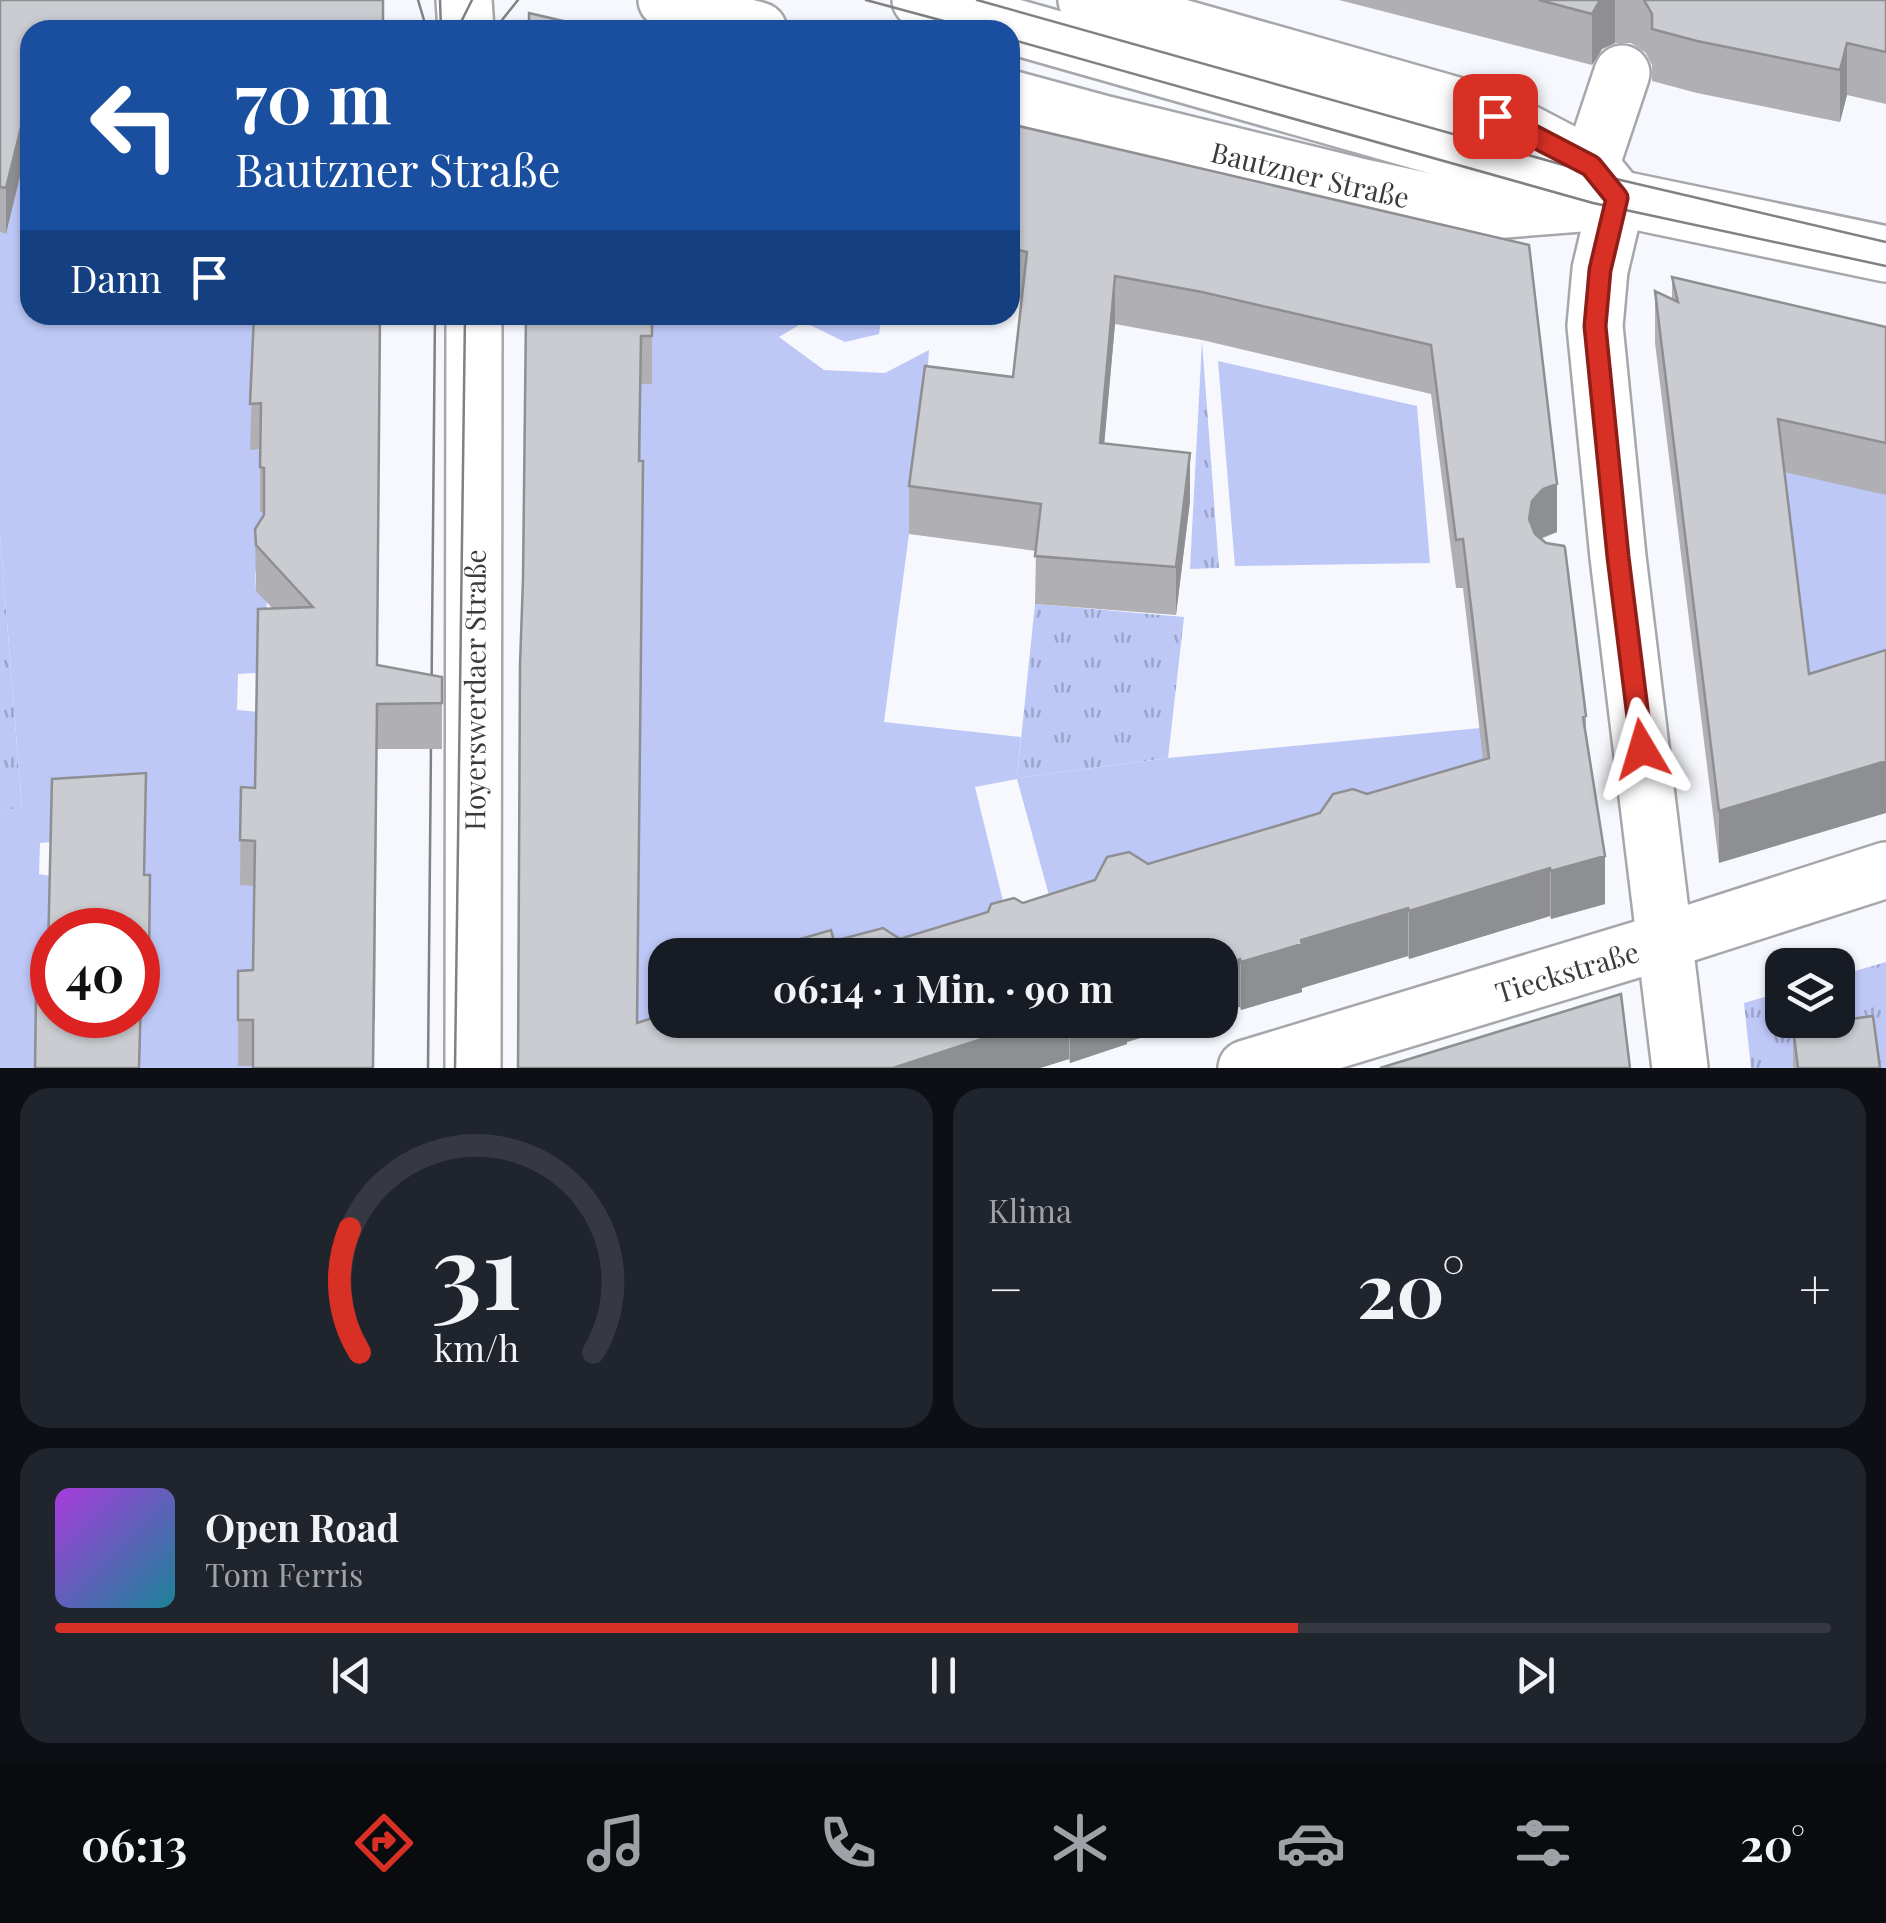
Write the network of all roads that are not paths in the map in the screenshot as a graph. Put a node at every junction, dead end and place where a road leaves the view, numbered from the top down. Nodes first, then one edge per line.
1 (666, 0) edge
2 (920, 0) edge
3 (1086, 0) edge
4 (721, 20) edge
5 (995, 20) edge
6 (1020, 27) edge
7 (1622, 73) dead end
8 (1020, 101) edge
9 (1604, 182) junction
10 (1886, 254) edge
11 (474, 325) edge
12 (1886, 870) edge
13 (1665, 941) junction
14 (473, 1068) edge
15 (1246, 1068) edge
16 (1680, 1068) edge

1 - 4 street
2 - 5 street
3 - 9 street, Bautzner Straße
6 - 9 street
7 - 9 street
8 - 9 street, Bautzner Straße
9 - 10 street, Bautzner Straße
9 - 13 street
11 - 14 street, Hoyerswerdaer Straße
12 - 13 street, Tieckstraße
13 - 15 street, Tieckstraße
13 - 16 street

